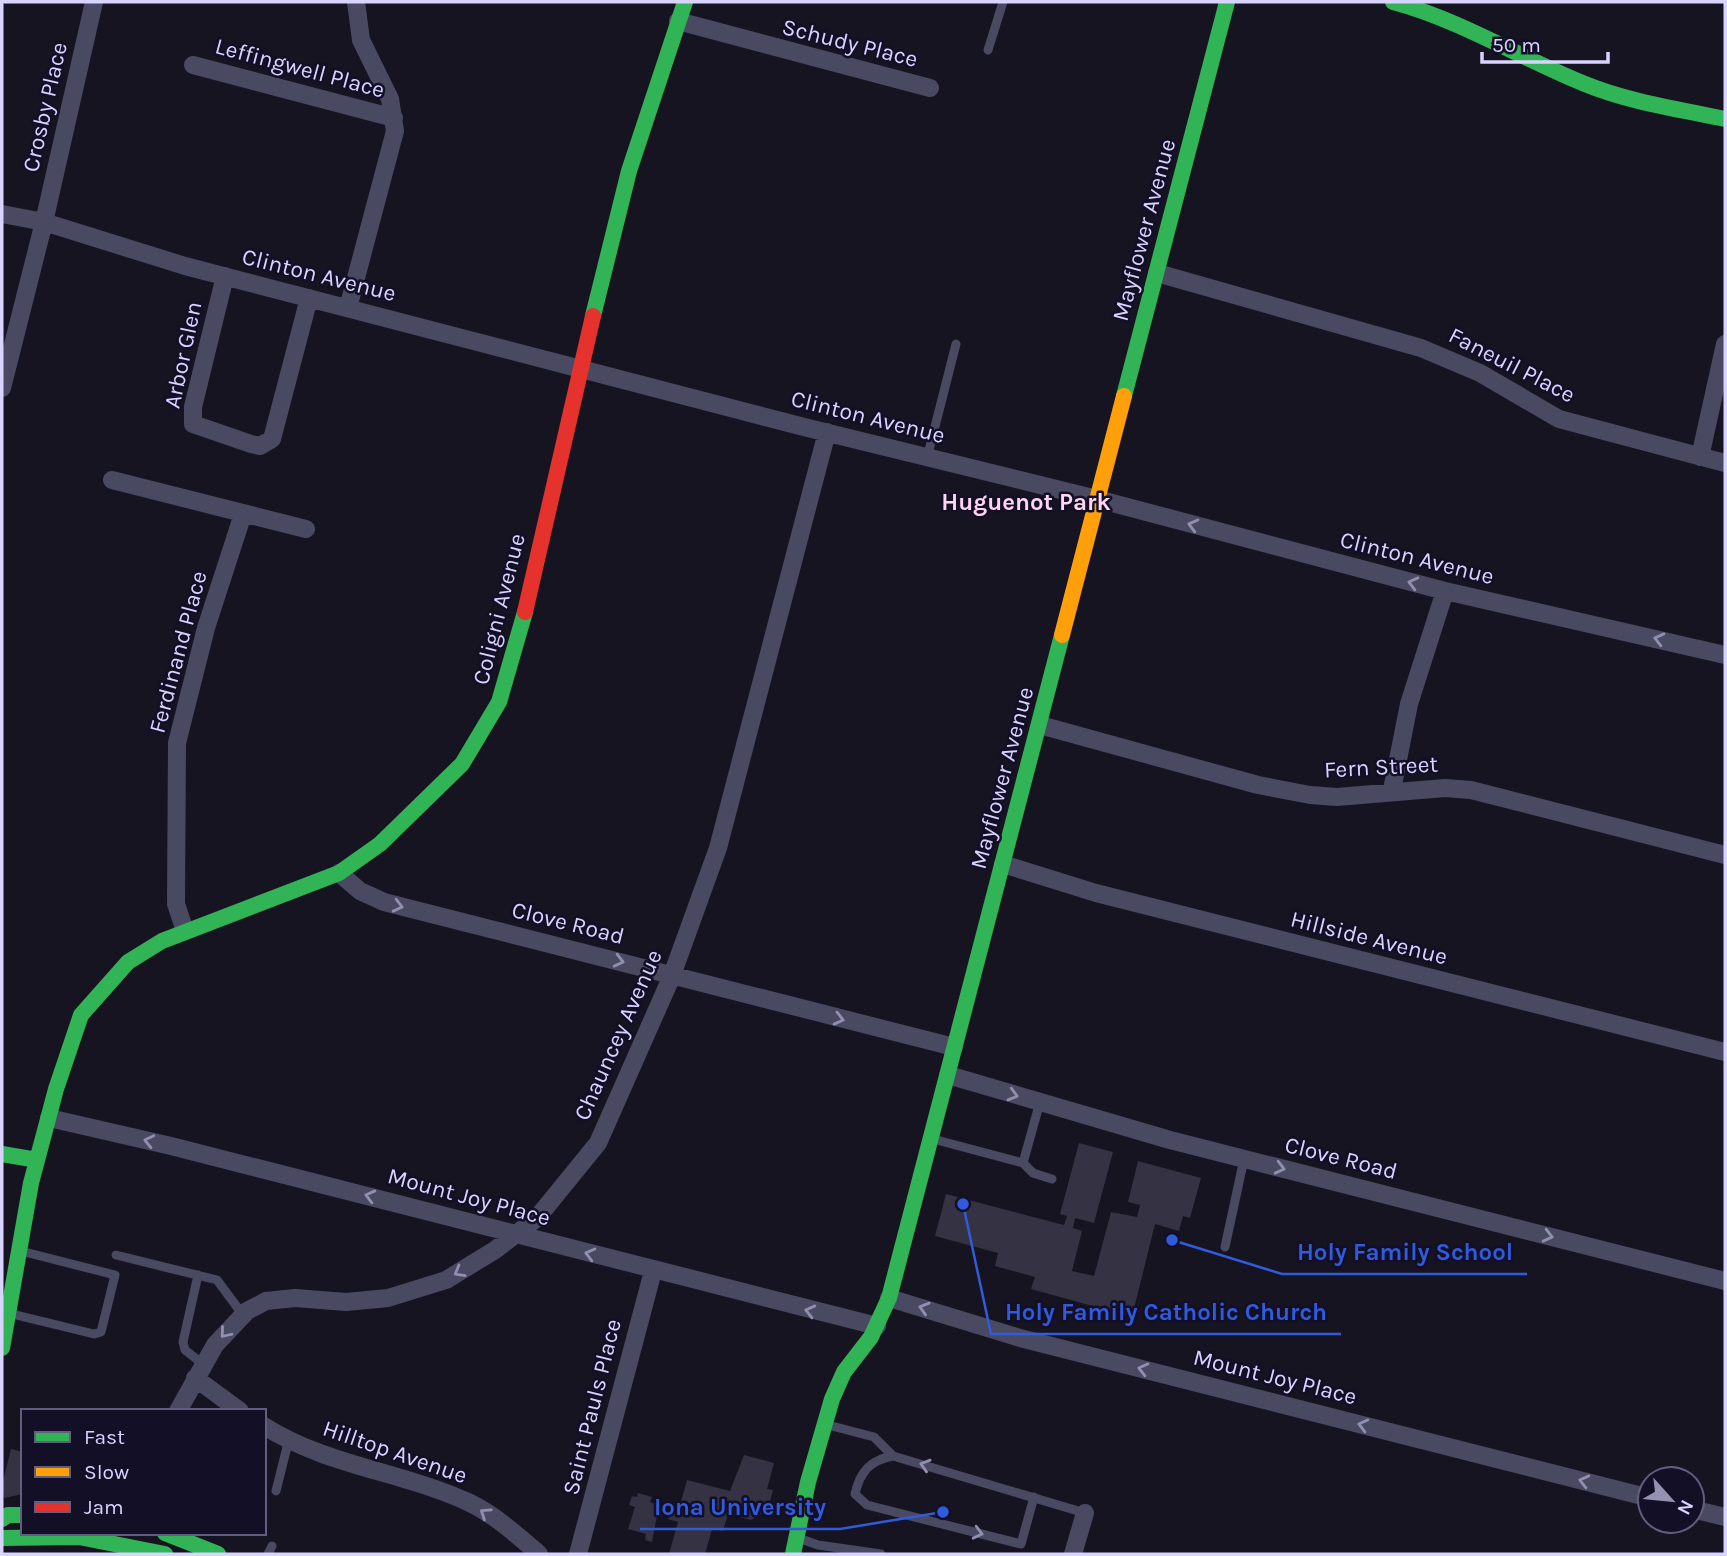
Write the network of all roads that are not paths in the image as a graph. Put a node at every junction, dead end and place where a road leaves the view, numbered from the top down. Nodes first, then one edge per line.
1 (94, 2) edge
2 (356, 2) edge
3 (685, 2) edge
4 (1003, 2) edge
5 (1227, 2) edge
6 (1393, 2) edge
7 (1422, 4) edge
8 (678, 21) junction
9 (988, 50) dead end
10 (193, 65) dead end
11 (930, 88) dead end
12 (394, 118) junction
13 (1725, 119) edge
14 (2, 214) edge
15 (44, 222) junction
16 (1157, 273) junction
17 (225, 276) junction
18 (309, 298) junction
19 (348, 308) junction
20 (956, 344) dead end
21 (1725, 344) edge
22 (580, 367) junction
23 (2, 388) edge
24 (827, 432) junction
25 (1700, 457) junction
26 (927, 458) junction
27 (1725, 463) edge
28 (112, 480) dead end
29 (1097, 499) junction
30 (243, 514) junction
31 (306, 530) dead end
32 (1445, 591) junction
33 (1725, 655) edge
34 (1041, 725) junction
35 (1392, 790) junction
36 (1725, 855) edge
37 (1003, 864) junction
38 (340, 873) junction
39 (185, 931) junction
40 (671, 978) junction
41 (954, 1047) junction
42 (1725, 1052) edge
43 (948, 1076) junction
44 (1040, 1102) junction
45 (48, 1118) junction
46 (931, 1139) junction
47 (2, 1154) edge
48 (1244, 1159) junction
49 (37, 1160) junction
50 (1023, 1163) junction
51 (1052, 1179) dead end
52 (515, 1233) junction
53 (1225, 1247) dead end
54 (19, 1251) junction
55 (116, 1255) dead end
56 (653, 1271) junction
57 (198, 1275) junction
58 (1725, 1281) edge
59 (889, 1298) junction
60 (8, 1313) junction
61 (243, 1315) junction
62 (877, 1326) junction
63 (2, 1348) edge
64 (199, 1371) junction
65 (179, 1409) edge
66 (238, 1409) edge
67 (823, 1424) junction
68 (266, 1427) edge
69 (289, 1439) junction
70 (893, 1456) junction
71 (276, 1491) dead end
72 (1636, 1494) edge
73 (1034, 1497) junction
74 (1706, 1512) edge
75 (1085, 1513) joint
76 (21, 1515) edge
77 (1725, 1517) edge
78 (2, 1520) edge
79 (170, 1535) edge
80 (796, 1537) junction
81 (2, 1538) edge
82 (121, 1539) edge
83 (847, 1551) edge
84 (165, 1554) edge
85 (218, 1554) edge
86 (539, 1554) edge
87 (578, 1554) edge
88 (793, 1554) edge
89 (881, 1554) edge
90 (1073, 1554) edge

1 - 15 street, Crosby Place
2 - 12 street
3 - 8 street, Coligni Avenue
4 - 9 lane
5 - 16 street, Mayflower Avenue
6 - 7 street
7 - 13 street
8 - 11 street, Schudy Place
8 - 22 street, Coligni Avenue
10 - 12 street, Leffingwell Place
12 - 19 street
14 - 15 street, Clinton Avenue
15 - 17 street, Clinton Avenue
15 - 23 street, Crosby Place
16 - 25 street, Faneuil Place
16 - 29 street, Mayflower Avenue
17 - 18 street, Clinton Avenue
17 - 18 street, Arbor Glen
18 - 19 street, Clinton Avenue
19 - 22 street, Clinton Avenue
20 - 26 lane
21 - 25 street
22 - 24 street, Clinton Avenue
22 - 38 street, Coligni Avenue
24 - 26 street, Clinton Avenue
24 - 40 street, Chauncey Avenue
25 - 27 street, Faneuil Place
26 - 29 street, Clinton Avenue
28 - 30 street
32 -> 29 street, Clinton Avenue
29 - 34 street, Mayflower Avenue
30 - 31 street
30 - 39 street, Ferdinand Place
33 -> 32 street, Clinton Avenue
32 - 35 street
34 - 35 street, Fern Street
34 - 37 street, Mayflower Avenue
35 - 36 street, Fern Street
37 - 41 street, Mayflower Avenue
37 - 42 street, Hillside Avenue
38 - 39 street, Coligni Avenue
38 -> 40 street, Clove Road
39 - 45 street, Coligni Avenue
40 -> 41 street, Clove Road
40 - 52 street, Chauncey Avenue
41 - 43 street, Mayflower Avenue
43 -> 44 street, Clove Road
43 - 46 street, Mayflower Avenue
44 - 48 street, Clove Road
44 - 50 lane
45 - 49 street, Coligni Avenue
52 -> 45 street, Mount Joy Place
46 - 50 lane
46 - 59 street, Mayflower Avenue
47 - 49 street
48 - 53 lane
48 -> 58 street, Clove Road
49 - 54 street, Coligni Avenue
50 - 51 lane
56 -> 52 street, Mount Joy Place
52 -> 61 street, Chauncey Avenue
54 - 60 street, Coligni Avenue
54 - 60 lane
55 - 57 lane
62 -> 56 street, Mount Joy Place
56 - 87 street, Saint Pauls Place
57 - 61 lane
57 - 64 lane
59 - 62 street, Mayflower Avenue
72 -> 59 street, Mount Joy Place
60 - 63 street, Coligni Avenue
61 -> 64 street, Chauncey Avenue
62 - 67 street, Mayflower Avenue
64 - 65 street, Chauncey Avenue
64 - 66 street
67 - 70 lane
67 - 80 street, Mayflower Avenue
68 - 69 street, Hilltop Avenue
69 - 71 lane
86 -> 69 street, Hilltop Avenue
73 -> 70 lane
70 -> 73 lane
73 - 75 lane
74 - 77 street
75 - 90 street
76 - 78 street
79 - 85 street
80 - 83 lane
80 - 88 street, Mayflower Avenue
81 - 82 street
82 - 84 street
83 - 89 lane

